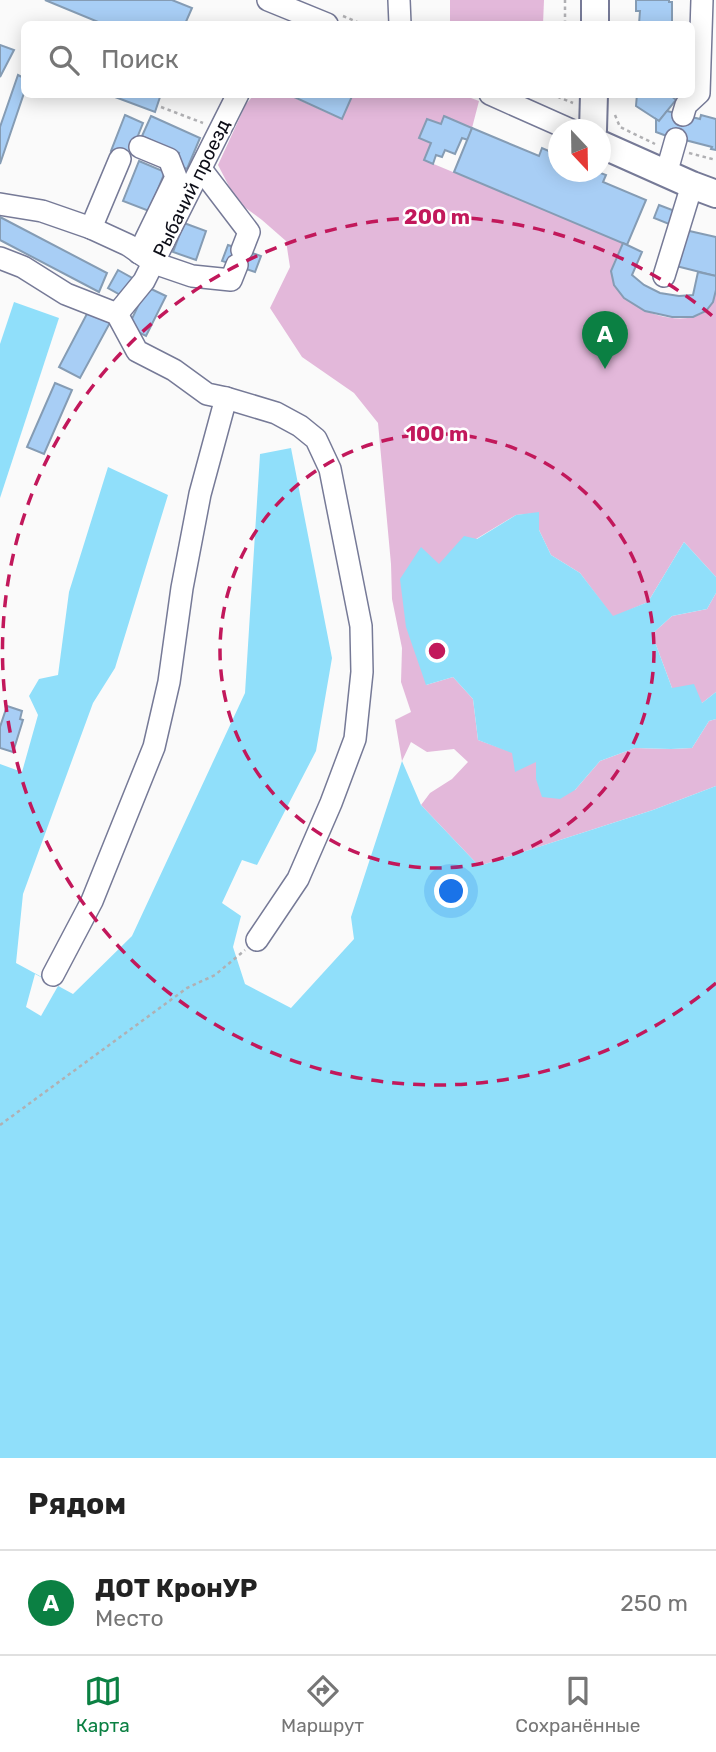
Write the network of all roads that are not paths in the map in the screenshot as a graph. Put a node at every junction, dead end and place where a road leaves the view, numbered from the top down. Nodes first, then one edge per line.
1 (399, 0) edge
2 (582, 0) edge
3 (596, 0) edge
4 (702, 0) edge
5 (275, 7) edge
6 (318, 21) edge
7 (400, 21) edge
8 (582, 21) edge
9 (595, 21) edge
10 (710, 92) edge
11 (235, 98) edge
12 (499, 98) edge
13 (581, 98) edge
14 (605, 100) edge
15 (683, 115) dead end
16 (580, 119) edge
17 (597, 119) edge
18 (548, 120) edge
19 (611, 136) edge
20 (676, 139) dead end
21 (140, 147) dead end
22 (120, 159) dead end
23 (201, 169) junction
24 (666, 174) junction
25 (704, 190) edge
26 (0, 204) edge
27 (91, 228) junction
28 (0, 258) edge
29 (146, 266) junction
30 (664, 276) dead end
31 (117, 314) junction
32 (226, 398) junction
33 (257, 940) road end
34 (53, 975) dead end

1 - 7 street
2 - 8 main road
3 - 9 main road
4 - 10 street
5 - 6 street
10 - 15 street
11 - 23 street, Рыбачий проезд
12 - 18 street
13 - 16 main road
14 - 17 main road
19 - 24 main road
20 - 24 street
21 - 29 street
22 - 27 street
23 - 29 street, Рыбачий проезд
23 - 29 street
24 - 25 main road
25 - 30 street
26 - 27 street
27 - 29 street
28 - 31 street
29 - 31 street
31 - 32 street
32 - 33 street
32 - 34 street

